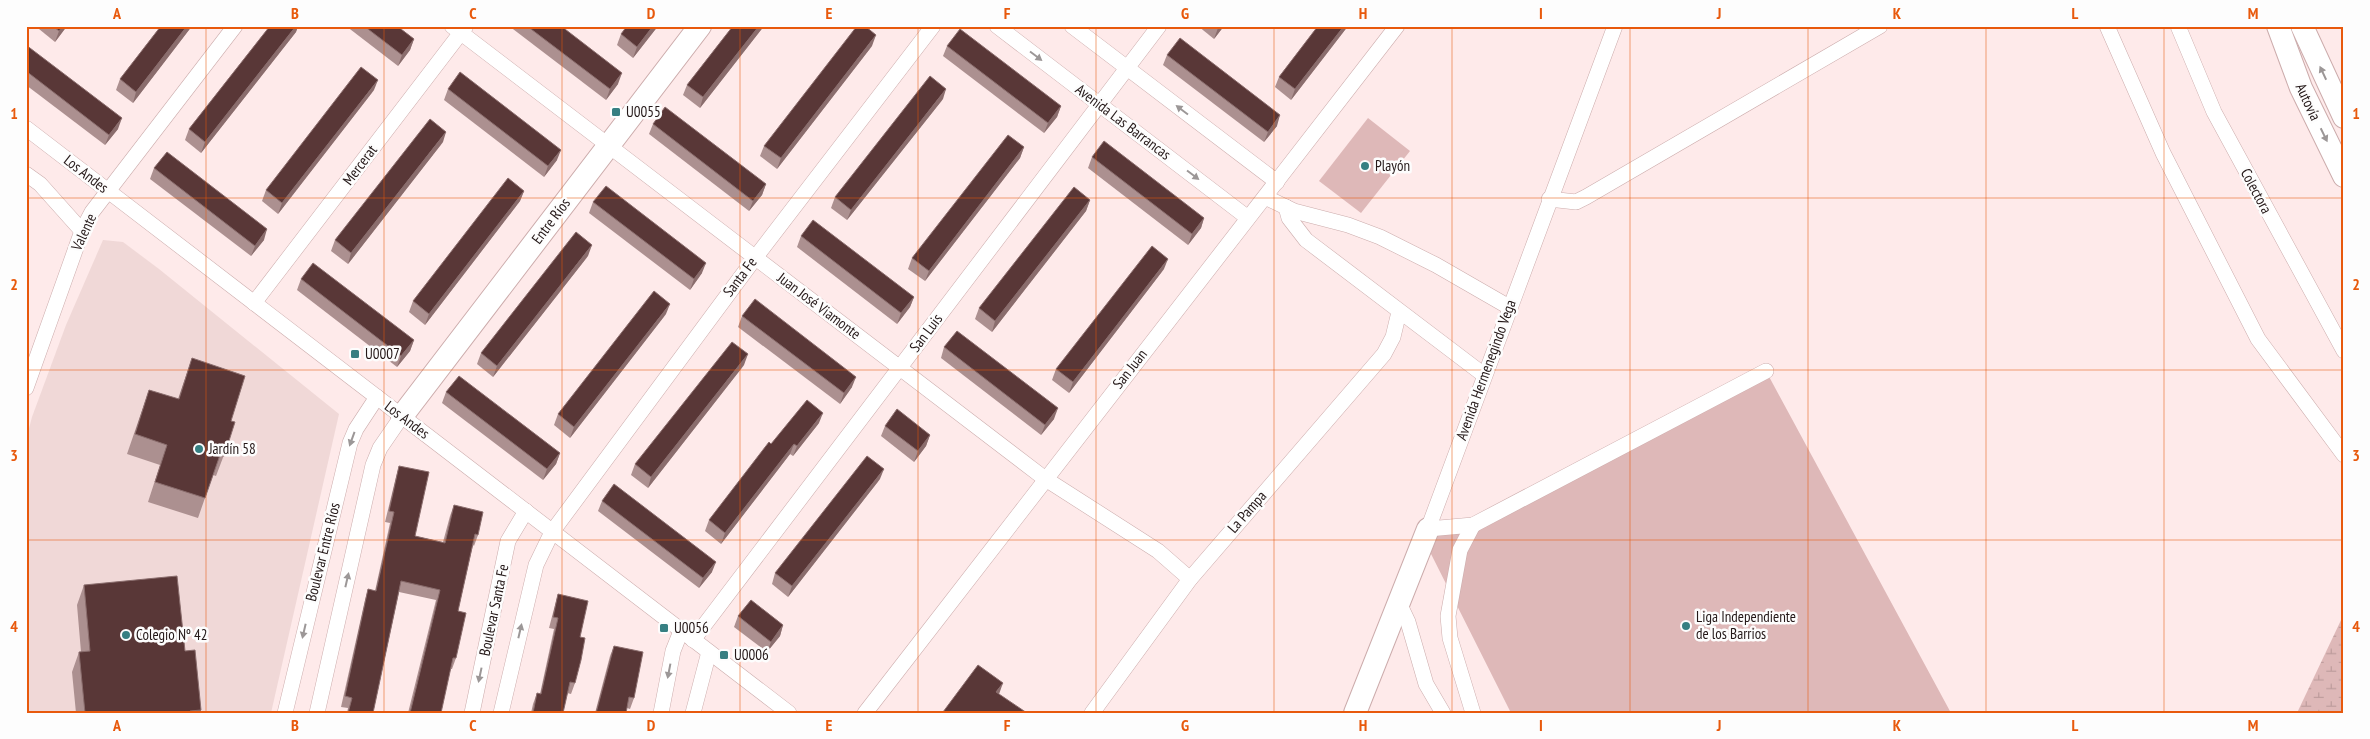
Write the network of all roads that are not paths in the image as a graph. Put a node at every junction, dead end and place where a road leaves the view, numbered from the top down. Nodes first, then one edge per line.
1 (235, 26) edge
2 (700, 26) edge
3 (933, 26) edge
4 (997, 26) edge
5 (1072, 26) edge
6 (1160, 26) edge
7 (1397, 26) edge
8 (1615, 26) edge
9 (1880, 26) edge
10 (2107, 26) edge
11 (2178, 26) edge
12 (2278, 26) edge
13 (2302, 26) edge
14 (460, 28) edge
15 (1126, 68) junction
16 (1100, 104) junction
17 (2344, 117) edge
18 (26, 128) edge
19 (609, 146) junction
20 (26, 174) edge
21 (2344, 176) edge
22 (1276, 182) junction
23 (108, 190) junction
24 (1265, 197) junction
25 (1549, 199) junction
26 (1286, 207) junction
27 (1248, 218) junction
28 (82, 231) junction
29 (755, 258) junction
30 (254, 303) junction
31 (1509, 307) junction
32 (1399, 312) junction
33 (2344, 351) edge
34 (900, 367) junction
35 (1766, 371) dead end
36 (1484, 375) junction
37 (26, 388) edge
38 (377, 397) junction
39 (402, 416) junction
40 (2344, 455) edge
41 (1044, 478) junction
42 (526, 511) junction
43 (1473, 525) junction
44 (1428, 529) junction
45 (552, 532) junction
46 (1190, 579) junction
47 (1399, 603) junction
48 (687, 635) junction
49 (709, 652) junction
50 (285, 713) edge
51 (317, 713) edge
52 (472, 713) edge
53 (501, 713) edge
54 (661, 713) edge
55 (693, 713) edge
56 (789, 713) edge
57 (865, 713) edge
58 (1092, 713) edge
59 (1355, 713) edge
60 (1443, 713) edge
61 (1473, 713) edge

1 - 23 street, Valente
2 - 19 street, Entre Ríos
3 - 29 street, Santa Fe
4 -> 16 street, Avenida Las Barrancas
5 - 15 street
6 - 15 street, San Luis
7 - 22 street, San Juan
8 - 25 street, Avenida Hermenegindo Vega
9 - 25 street
10 - 40 street
11 - 33 street, Colectora
12 -> 21 street, Autovía
17 -> 13 street, Autovía
14 - 19 street, Juan José Viamonte
14 - 30 street, Mercerat
15 - 16 street, San Luis
22 -> 15 street
16 -> 27 street, Avenida Las Barrancas
16 - 34 street, San Luis
18 - 23 street, Los Andes
19 - 29 street, Juan José Viamonte
19 - 39 street, Entre Ríos
20 - 28 street
22 - 24 street, San Juan
23 - 28 street, Valente
23 - 30 street, Los Andes
24 - 26 street
24 - 27 street, San Juan
25 - 31 street, Avenida Hermenegindo Vega
26 - 31 street
26 - 32 street
27 - 41 street, San Juan
28 - 37 street, Valente
29 - 34 street, Juan José Viamonte
29 - 45 street, Santa Fe
30 - 38 street, Los Andes
31 - 36 street, Avenida Hermenegindo Vega
32 - 36 street
32 - 46 street, La Pampa
34 - 41 street, Juan José Viamonte
34 - 48 street, San Luis
35 - 43 street
36 - 44 street, Avenida Hermenegindo Vega
38 - 39 street, Los Andes
38 -> 50 street, Boulevar Entre Ríos
39 - 42 street, Los Andes
51 -> 39 street, Boulevar Entre Ríos
41 - 46 street, Juan José Viamonte
41 - 57 street, San Juan
42 - 45 street, Los Andes
42 -> 52 street, Boulevar Santa Fe
43 - 44 street
43 - 61 street
44 - 47 street, Avenida Hermenegindo Vega
45 - 48 street, Los Andes
53 -> 45 street, Boulevar Santa Fe
46 - 58 street, La Pampa
47 - 59 street, Avenida Hermenegindo Vega
47 - 60 street
48 - 49 street, Los Andes
48 -> 54 street, San Luis
49 - 55 street
49 - 56 street, Los Andes

